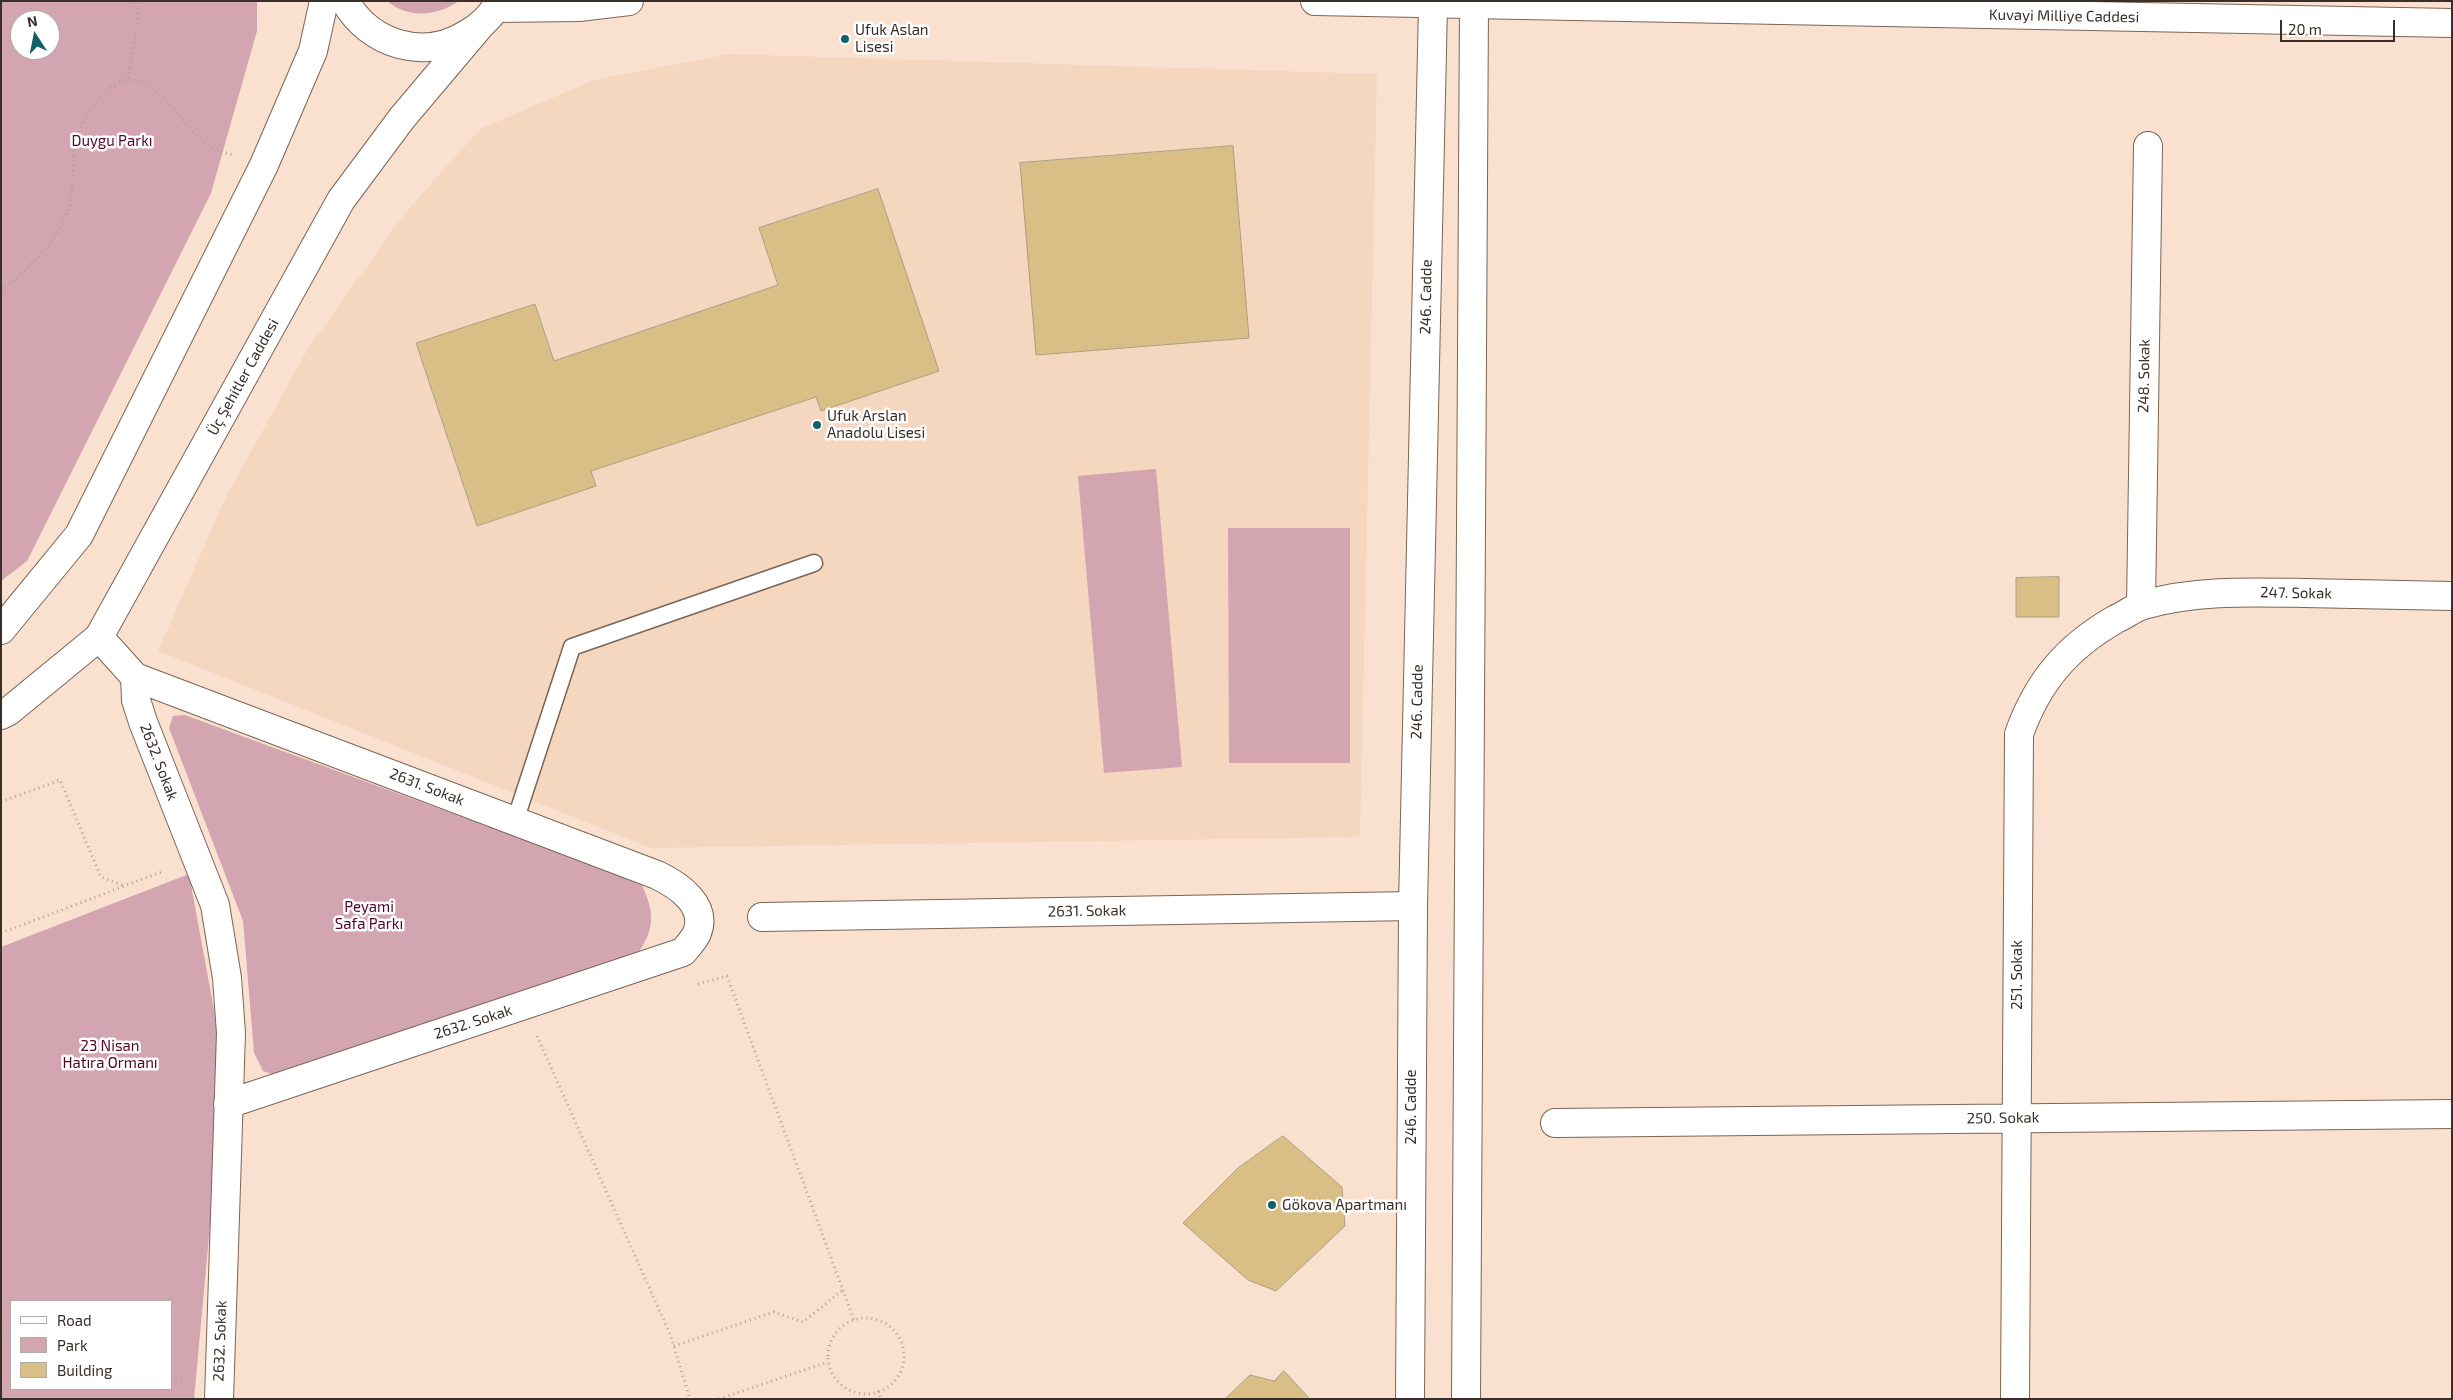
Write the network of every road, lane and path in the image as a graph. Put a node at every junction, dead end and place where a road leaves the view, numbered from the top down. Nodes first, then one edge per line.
1 (136, 1) edge
2 (324, 1) edge
3 (345, 1) edge
4 (629, 1) edge
5 (1316, 1) edge
6 (1433, 3) edge
7 (1474, 3) edge
8 (497, 5) edge
9 (2452, 23) edge
10 (478, 28) junction
11 (128, 78) junction
12 (2148, 146) dead end
13 (264, 165) junction
14 (1, 290) edge
15 (814, 563) dead end
16 (2452, 596) edge
17 (2141, 606) junction
18 (1, 630) edge
19 (100, 637) junction
20 (135, 677) junction
21 (1, 715) edge
22 (1, 802) edge
23 (515, 821) junction
24 (197, 859) junction
25 (125, 886) junction
26 (1413, 906) junction
27 (762, 917) dead end
28 (700, 920) joint
29 (1, 933) edge
30 (727, 976) dead end
31 (523, 1006) junction
32 (228, 1104) junction
33 (2452, 1114) edge
34 (2017, 1118) junction
35 (1555, 1123) dead end
36 (844, 1289) junction
37 (854, 1320) junction
38 (674, 1346) junction
39 (828, 1362) junction
40 (878, 1391) junction
41 (219, 1399) edge
42 (690, 1399) edge
43 (719, 1399) edge
44 (881, 1399) edge
45 (1410, 1399) edge
46 (1466, 1399) edge
47 (2015, 1399) edge

1 - 11 path
2 - 13 street
3 - 10 street
4 - 8 street
5 - 6 street, Kuvayi Milliye Caddesi
6 - 7 street, Kuvayi Milliye Caddesi
6 - 26 street, 246. Cadde
7 - 9 street, Kuvayi Milliye Caddesi
7 - 46 street
8 - 10 street, Üç Şehitler Caddesi
10 - 19 street, Üç Şehitler Caddesi
11 - 13 path
11 - 14 path
12 - 17 street, 248. Sokak
13 - 18 street
15 - 23 lane
16 - 17 street, 247. Sokak
17 - 34 street, 251. Sokak
19 - 20 street
19 - 21 street, Üç Şehitler Caddesi
20 - 23 street, 2631. Sokak
20 - 24 street, 2632. Sokak
22 - 25 path
23 - 28 street, 2631. Sokak
24 - 25 path
24 - 32 street, 2632. Sokak
25 - 29 path
26 - 27 street, 2631. Sokak
26 - 45 street, 246. Cadde
28 - 31 street, 2632. Sokak
30 - 36 path
31 - 32 street, 2632. Sokak
31 - 38 path
32 - 41 street, 2632. Sokak
33 - 34 street, 250. Sokak
34 - 35 street, 250. Sokak
34 - 47 street, 251. Sokak
36 - 37 path
36 - 38 path
37 - 39 path
37 - 40 path
38 - 42 path
39 - 40 path
39 - 43 path
40 - 44 path

